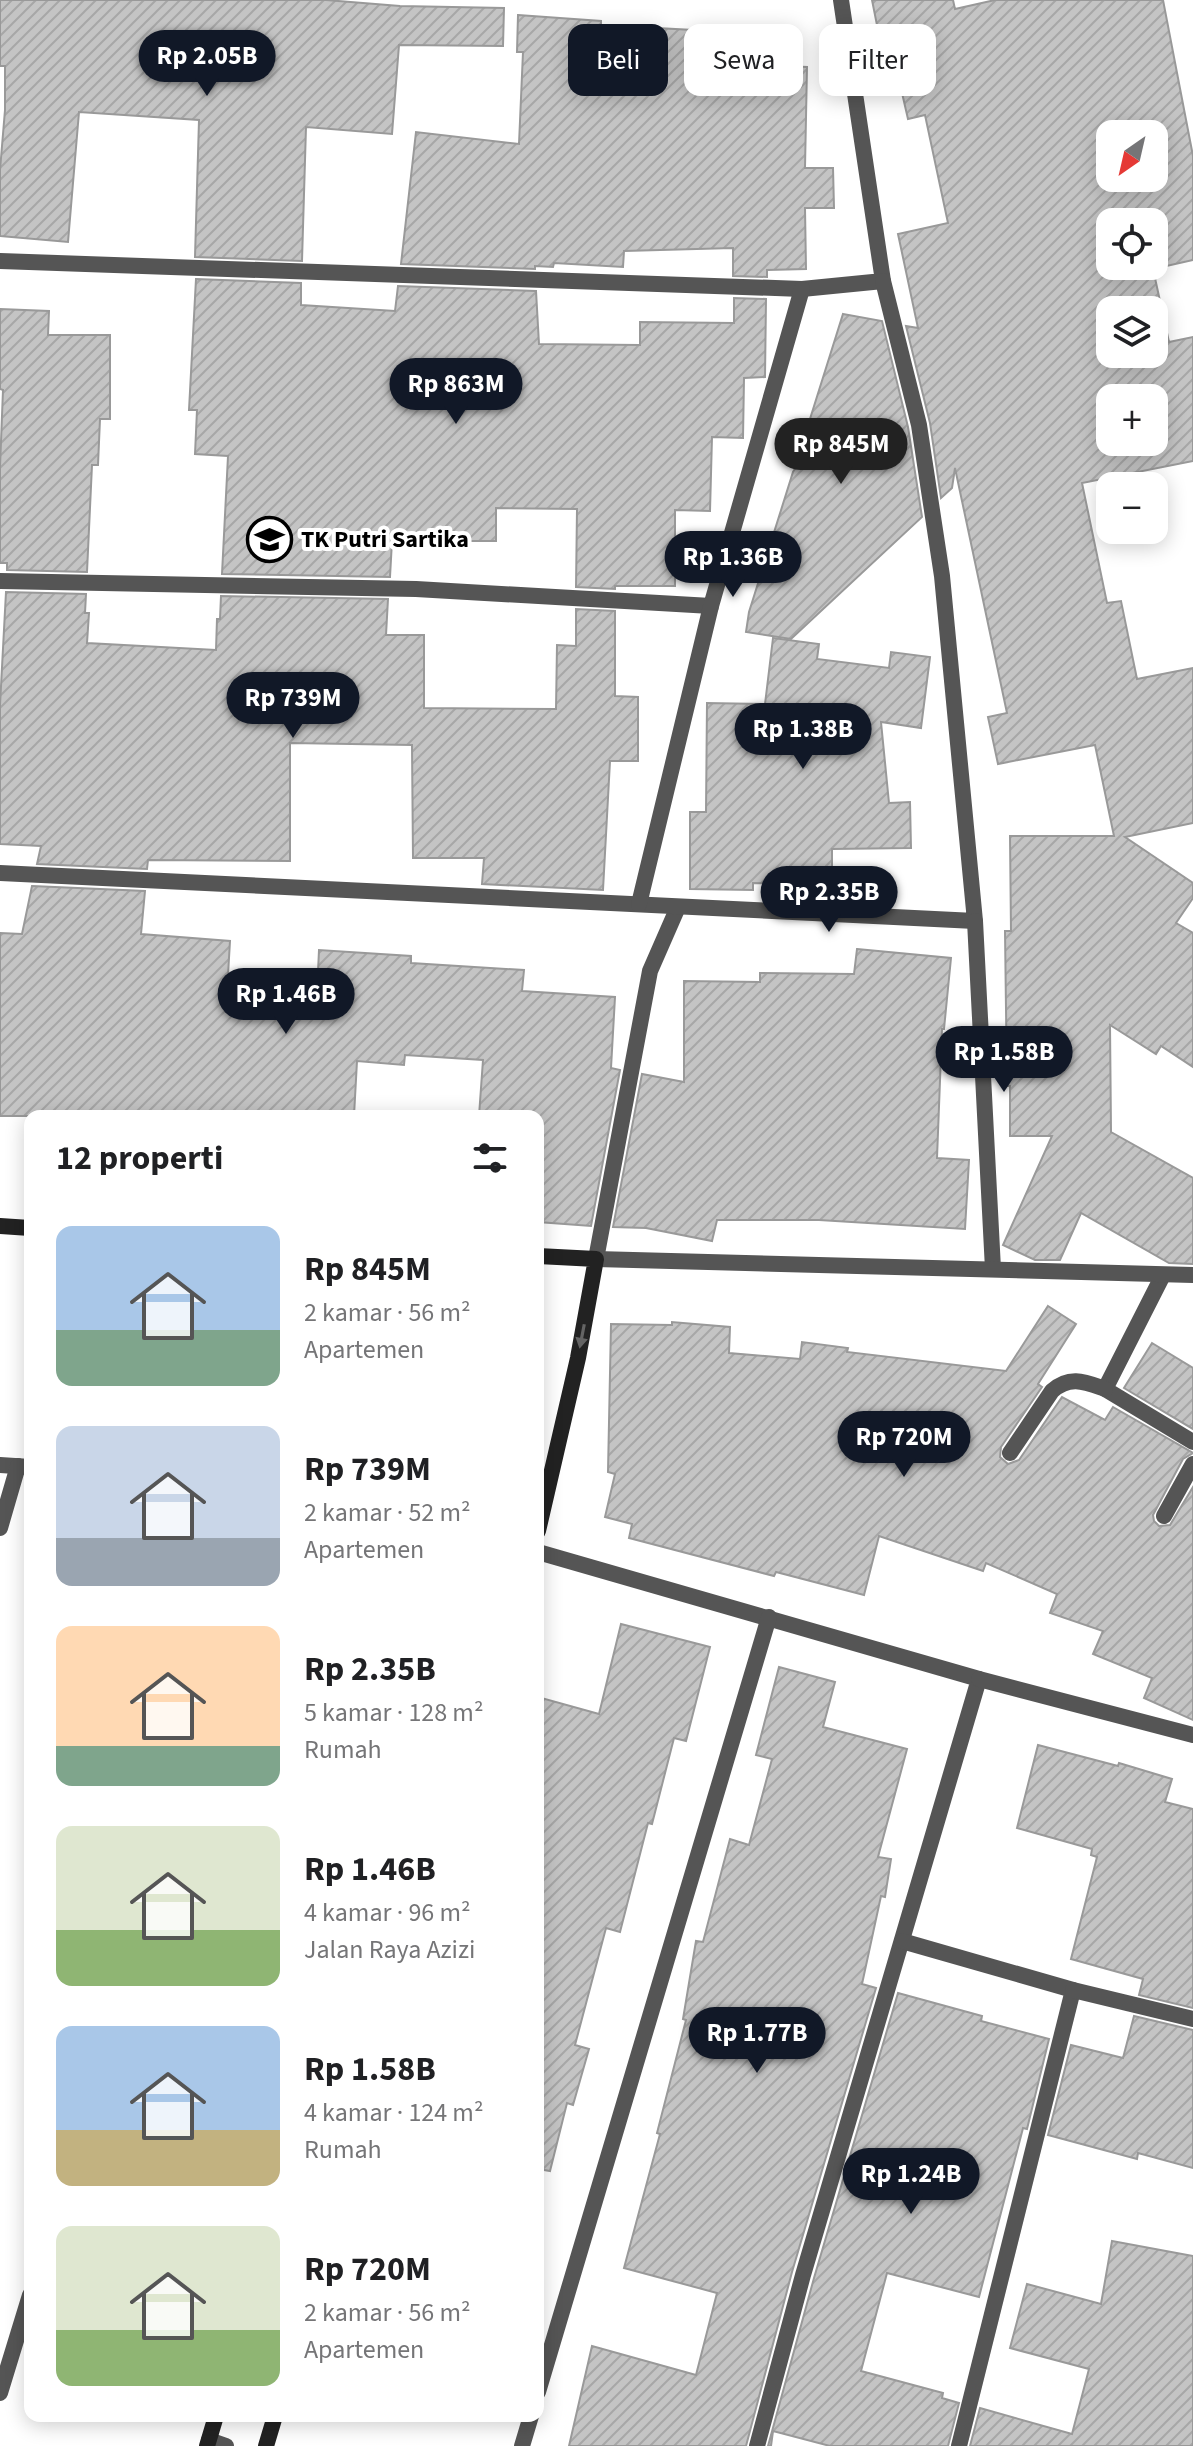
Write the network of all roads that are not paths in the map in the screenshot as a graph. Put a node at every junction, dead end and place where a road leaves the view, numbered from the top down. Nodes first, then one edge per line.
1 (841, 0) edge
2 (0, 261) edge
3 (883, 281) junction
4 (802, 289) junction
5 (0, 581) edge
6 (711, 606) junction
7 (0, 873) edge
8 (639, 904) junction
9 (678, 907) junction
10 (975, 921) junction
11 (0, 1226) edge
12 (24, 1228) edge
13 (544, 1256) edge
14 (596, 1259) junction
15 (993, 1269) junction
16 (1163, 1275) junction
17 (1193, 1275) edge
18 (1105, 1389) junction
19 (1193, 1442) edge
20 (1010, 1453) dead end
21 (1193, 1464) edge
22 (0, 1465) edge
23 (24, 1466) edge
24 (544, 1505) edge
25 (1164, 1516) dead end
26 (0, 1528) edge
27 (544, 1554) edge
28 (769, 1617) junction
29 (979, 1679) junction
30 (1193, 1735) edge
31 (902, 1941) junction
32 (1073, 1990) junction
33 (1193, 2019) edge
34 (24, 2315) edge
35 (544, 2372) edge
36 (0, 2393) edge
37 (214, 2422) edge
38 (273, 2422) edge
39 (529, 2422) edge
40 (208, 2443) edge
41 (226, 2446) edge
42 (266, 2446) edge
43 (522, 2446) edge
44 (757, 2446) edge
45 (959, 2446) edge

1 - 3 street
2 - 4 street
3 - 4 street
3 - 10 street
4 - 6 street
5 - 6 street
6 - 8 street
7 - 8 street
8 - 9 street
9 - 10 street
9 - 14 street
10 - 15 street
11 - 12 street
13 - 14 street
14 - 15 street
14 -> 24 street
15 - 16 street
16 - 17 street
16 - 18 street
18 - 19 street
18 - 20 street
21 - 25 street
22 - 23 street
23 - 26 street
27 - 28 street
28 - 29 street
28 - 35 street
29 - 30 street
29 - 31 street
31 - 32 street
31 - 44 street
32 - 33 street
32 - 45 street
34 - 36 street
37 - 40 street
38 - 42 street
39 - 43 street
40 - 41 street

